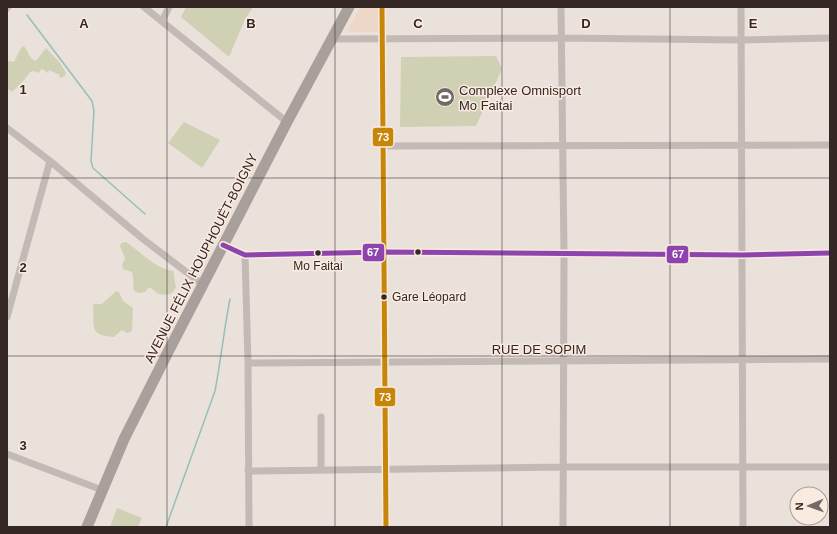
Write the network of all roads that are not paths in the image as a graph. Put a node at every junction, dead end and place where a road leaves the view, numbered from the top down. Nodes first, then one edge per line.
1 (144, 7) edge
2 (169, 7) edge
3 (348, 7) edge
4 (382, 7) edge
5 (561, 7) edge
6 (741, 7) edge
7 (162, 21) junction
8 (382, 38) junction
9 (560, 38) junction
10 (830, 38) edge
11 (332, 39) junction
12 (741, 40) junction
13 (287, 122) junction
14 (7, 128) edge
15 (562, 145) junction
16 (742, 145) junction
17 (830, 145) edge
18 (383, 146) junction
19 (50, 162) junction
20 (223, 245) junction
21 (384, 252) junction
22 (564, 253) junction
23 (830, 253) edge
24 (245, 255) junction
25 (743, 255) junction
26 (202, 284) junction
27 (7, 317) edge
28 (830, 359) edge
29 (742, 360) junction
30 (563, 361) junction
31 (384, 362) junction
32 (248, 363) junction
33 (321, 417) dead end
34 (7, 454) edge
35 (563, 467) junction
36 (830, 467) edge
37 (743, 468) junction
38 (385, 469) junction
39 (321, 470) junction
40 (248, 471) junction
41 (102, 490) junction
42 (87, 527) edge
43 (249, 527) edge
44 (386, 527) edge
45 (563, 527) edge
46 (743, 527) edge

1 - 7 street
2 - 7 street
3 - 11 highway, AVENUE FÉLIX HOUPHOUËT-BOIGNY
4 - 8 street
5 - 9 street
6 - 12 street
7 - 13 street
8 - 9 street
8 - 11 street
8 - 18 street
9 - 12 street
9 - 15 street
10 - 12 street
11 - 13 highway, AVENUE FÉLIX HOUPHOUËT-BOIGNY
12 - 16 street
13 - 20 highway, AVENUE FÉLIX HOUPHOUËT-BOIGNY
14 - 19 street
15 - 16 street
15 - 18 street
15 - 22 street
16 - 17 street
16 - 25 street
18 - 21 street
19 - 26 street
19 - 27 street
20 - 24 street
20 - 26 highway, AVENUE FÉLIX HOUPHOUËT-BOIGNY
21 - 22 street
21 - 24 street
21 - 31 street
22 - 25 street
22 - 30 street
23 - 25 street
24 - 32 street
25 - 29 street
26 - 41 highway, AVENUE FÉLIX HOUPHOUËT-BOIGNY
28 - 29 street, RUE DE SOPIM
29 - 30 street, RUE DE SOPIM
29 - 37 street
30 - 31 street, RUE DE SOPIM
30 - 35 street
31 - 32 street, RUE DE SOPIM
31 - 38 street
32 - 40 street
33 - 39 street
34 - 41 street
35 - 37 street
35 - 38 street
35 - 45 street
36 - 37 street
37 - 46 street
38 - 39 street
38 - 44 street
39 - 40 street
40 - 43 street
41 - 42 highway, AVENUE FÉLIX HOUPHOUËT-BOIGNY

